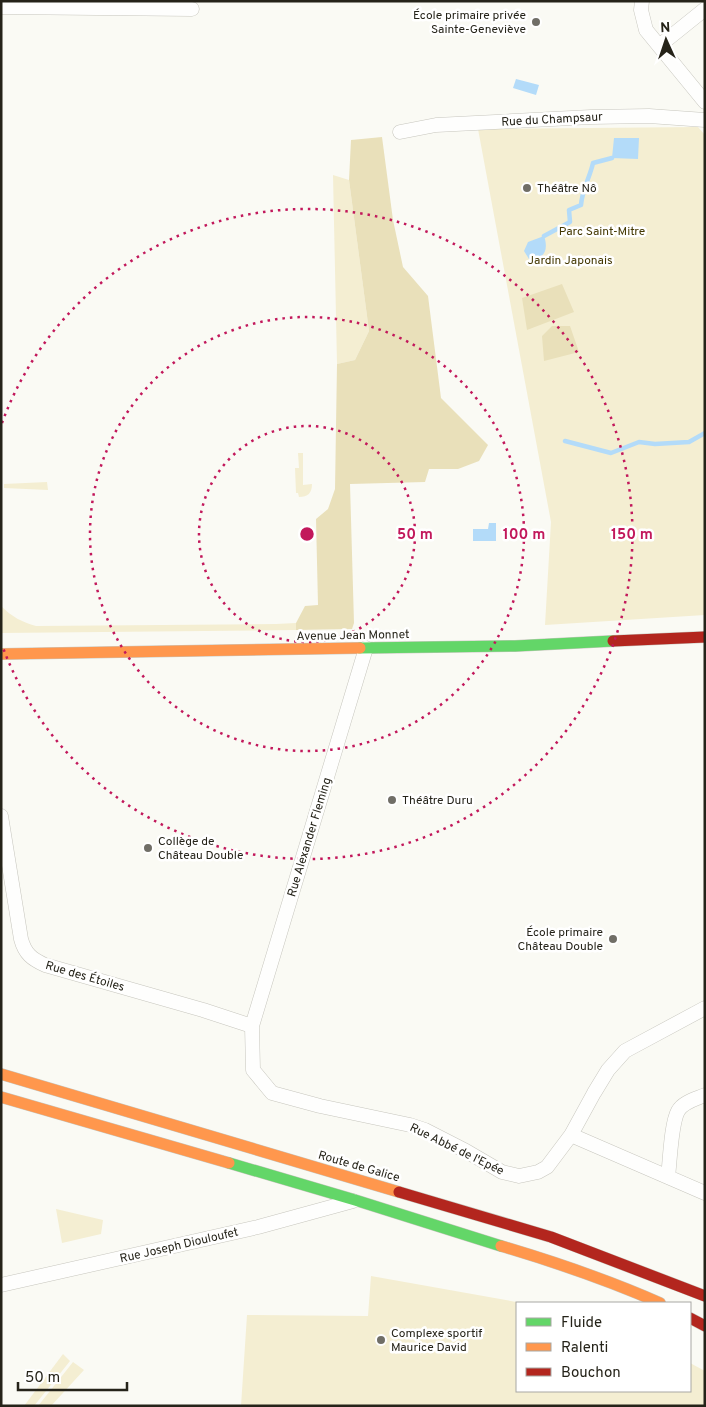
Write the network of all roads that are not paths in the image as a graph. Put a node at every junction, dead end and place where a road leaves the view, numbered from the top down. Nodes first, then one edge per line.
1 (642, 1) edge
2 (1, 7) edge
3 (192, 9) dead end
4 (705, 9) edge
5 (659, 46) junction
6 (705, 102) edge
7 (705, 120) edge
8 (400, 132) dead end
9 (705, 637) edge
10 (366, 648) junction
11 (1, 654) edge
12 (1, 816) edge
13 (705, 1008) edge
14 (252, 1026) junction
15 (1, 1074) edge
16 (705, 1095) edge
17 (1, 1097) edge
18 (571, 1135) junction
19 (668, 1177) junction
20 (705, 1193) edge
21 (354, 1200) junction
22 (1, 1285) edge
23 (705, 1296) edge
24 (658, 1302) edge
25 (691, 1319) edge
26 (705, 1326) edge

1 - 5 street
2 - 3 street
4 - 5 street
5 - 6 street
7 - 8 street, Rue du Champsaur
9 - 10 main road, Avenue Jean Monnet
10 - 11 main road, Avenue Jean Monnet
10 - 14 street, Rue Alexander Fleming
12 - 14 street, Rue des Étoiles
13 - 18 street, Rue Abbé de l'Epée
14 - 18 street, Rue Abbé de l'Epée
15 - 23 main road, Route de Galice
16 - 19 street
17 - 21 main road
18 - 19 street
19 - 20 street
21 - 22 street, Rue Joseph Diouloufet
21 - 24 main road
25 - 26 main road

